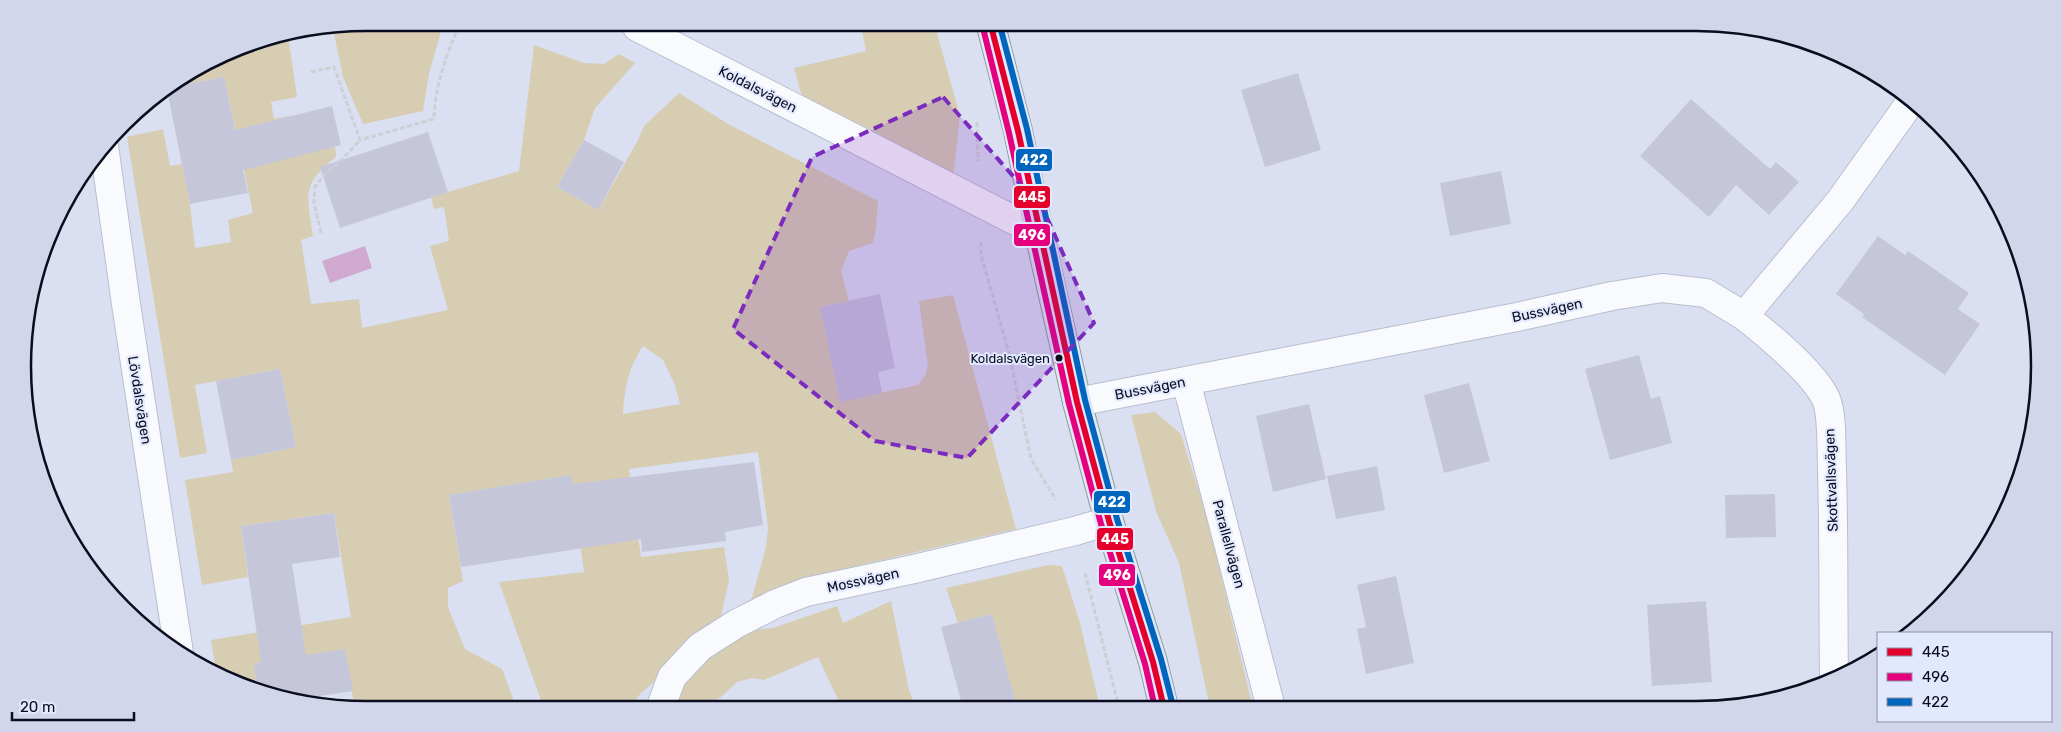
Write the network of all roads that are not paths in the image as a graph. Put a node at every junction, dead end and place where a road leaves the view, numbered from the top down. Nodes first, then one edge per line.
1 (643, 31) edge
2 (992, 31) edge
3 (1908, 106) edge
4 (105, 156) edge
5 (1039, 233) junction
6 (1744, 316) junction
7 (1186, 381) junction
8 (1077, 402) junction
9 (1109, 522) junction
10 (177, 642) edge
11 (1834, 671) edge
12 (663, 701) edge
13 (1162, 701) edge
14 (1269, 701) edge

1 - 5 street, Koldalsvägen
2 - 5 main road
3 - 6 street
4 - 10 street, Lövdalsvägen
5 - 8 main road
6 - 7 street, Bussvägen
6 - 11 street, Skottvallsvägen
7 - 8 street, Bussvägen
7 - 14 street, Parallellvägen
8 - 9 main road
9 - 12 street, Mossvägen
9 - 13 main road

